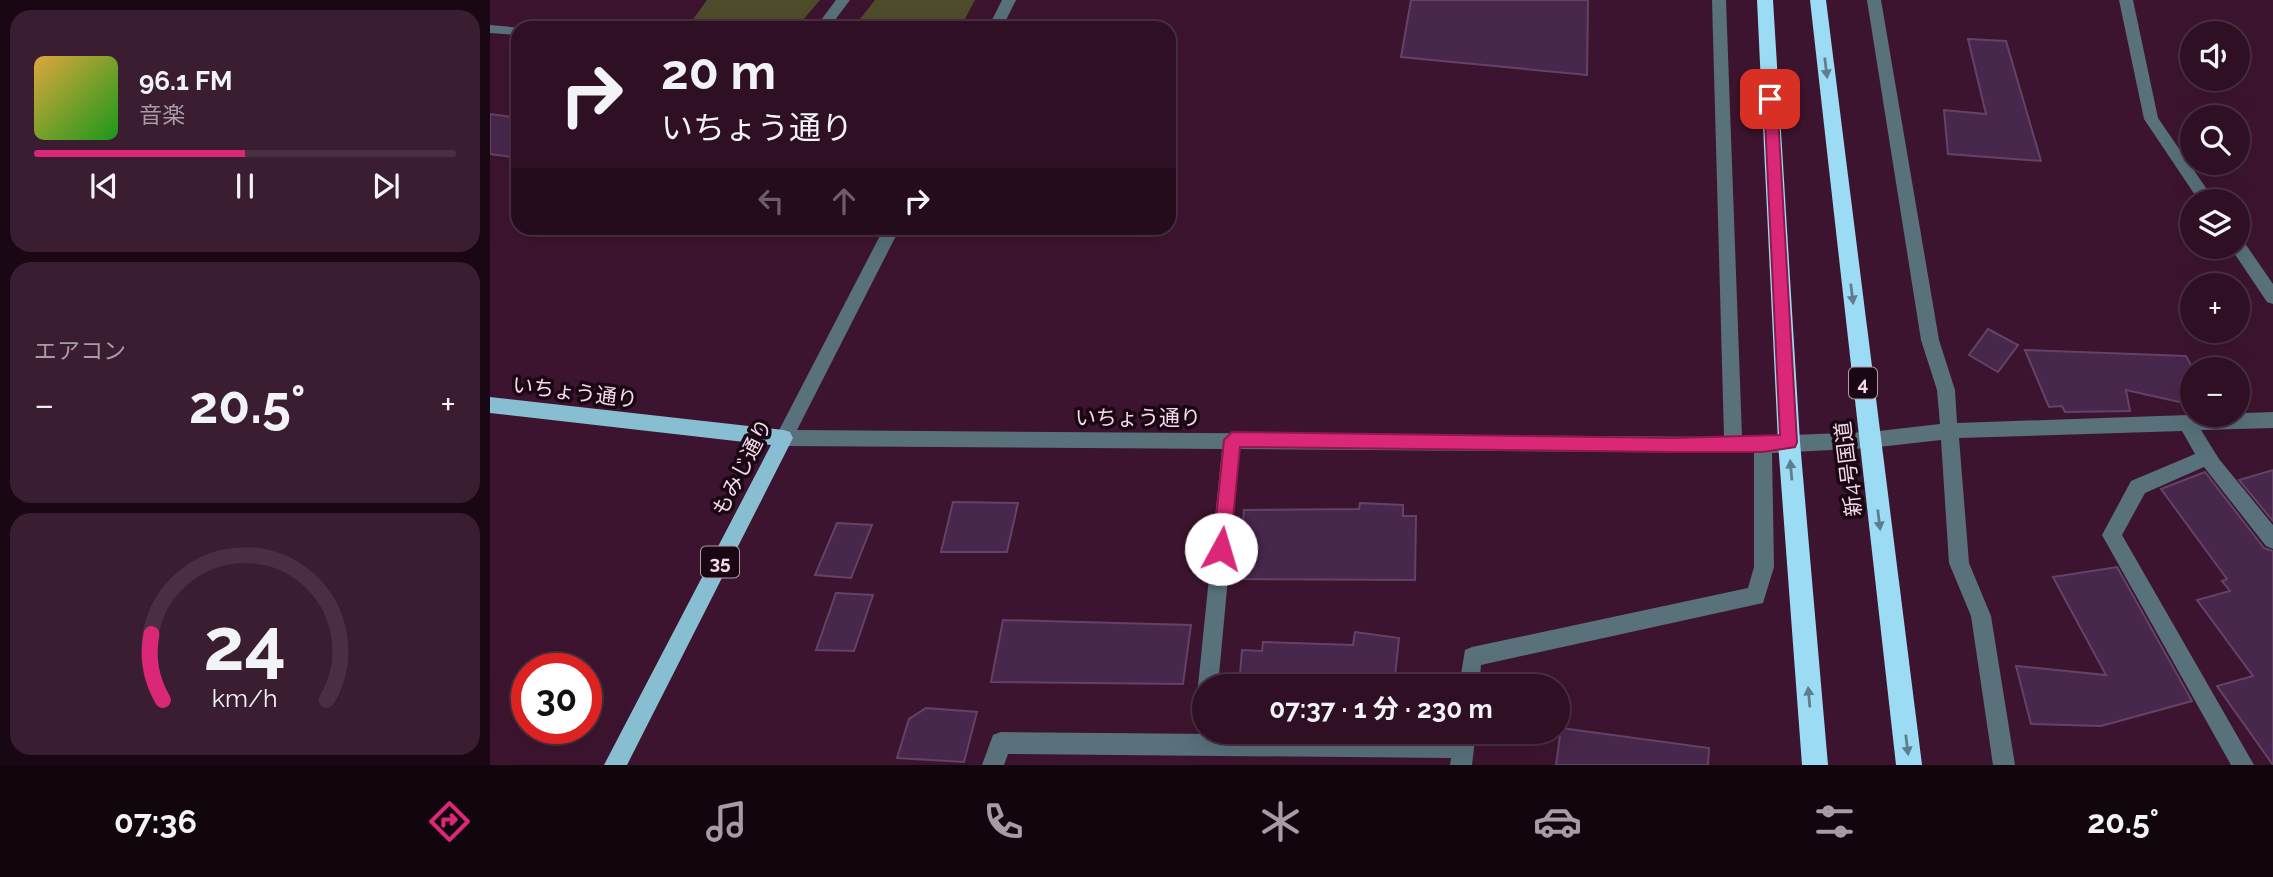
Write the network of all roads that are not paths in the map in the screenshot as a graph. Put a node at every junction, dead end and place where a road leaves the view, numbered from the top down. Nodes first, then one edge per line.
1 (843, 0) edge
2 (1009, 0) edge
3 (1719, 0) edge
4 (1765, 0) edge
5 (1818, 0) edge
6 (1874, 0) edge
7 (2126, 0) edge
8 (827, 21) edge
9 (998, 21) edge
10 (490, 29) edge
11 (511, 30) edge
12 (2199, 189) edge
13 (888, 235) edge
14 (2247, 259) edge
15 (2273, 297) edge
16 (490, 405) edge
17 (2273, 420) edge
18 (2250, 421) edge
19 (2180, 423) edge
20 (2189, 427) edge
21 (1947, 431) junction
22 (784, 438) junction
23 (1232, 440) junction
24 (1870, 440) junction
25 (1789, 442) junction
26 (1732, 445) junction
27 (1763, 445) junction
28 (2208, 457) junction
29 (2273, 540) edge
30 (1209, 674) edge
31 (1470, 674) edge
32 (1192, 734) edge
33 (1389, 744) edge
34 (1463, 748) edge
35 (615, 765) edge
36 (993, 765) edge
37 (1815, 765) edge
38 (1909, 765) edge
39 (2004, 765) edge
40 (2243, 765) edge

1 - 8 street
2 - 9 street
3 - 26 street
4 - 25 highway
5 -> 24 highway, 新4号国道 / 4
6 - 21 street
7 - 12 street
10 - 11 street
13 - 22 street, もみじ通り
14 - 15 street
16 - 22 main road, いちょう通り
17 - 18 street, いちょう通り
19 - 21 street, いちょう通り
20 - 28 street
21 - 24 street, いちょう通り
21 - 39 street
22 - 23 street, いちょう通り
22 - 35 main road, もみじ通り / 35
23 - 26 street, いちょう通り
23 - 30 street
24 - 25 street, いちょう通り
24 -> 38 highway, 新4号国道 / 4
25 - 27 street, いちょう通り
37 -> 25 highway
26 - 27 street, いちょう通り
27 - 31 street
28 - 29 street
28 - 40 street
32 - 36 street
33 - 34 street

